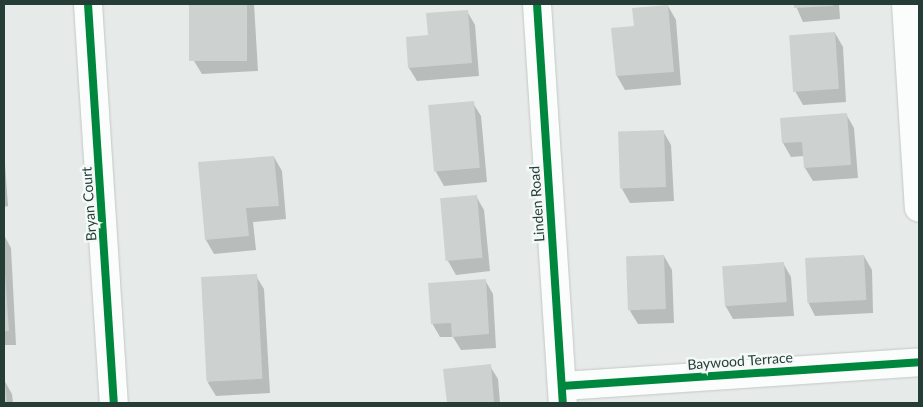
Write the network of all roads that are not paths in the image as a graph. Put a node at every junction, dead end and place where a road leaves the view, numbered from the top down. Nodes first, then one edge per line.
1 (88, 4) edge
2 (537, 4) edge
3 (906, 4) edge
4 (919, 208) edge
5 (919, 362) edge
6 (562, 394) edge
7 (114, 403) edge

1 - 7 street, Bryan Court
2 - 6 street, Linden Road
3 - 4 street
5 - 6 street, Baywood Terrace

